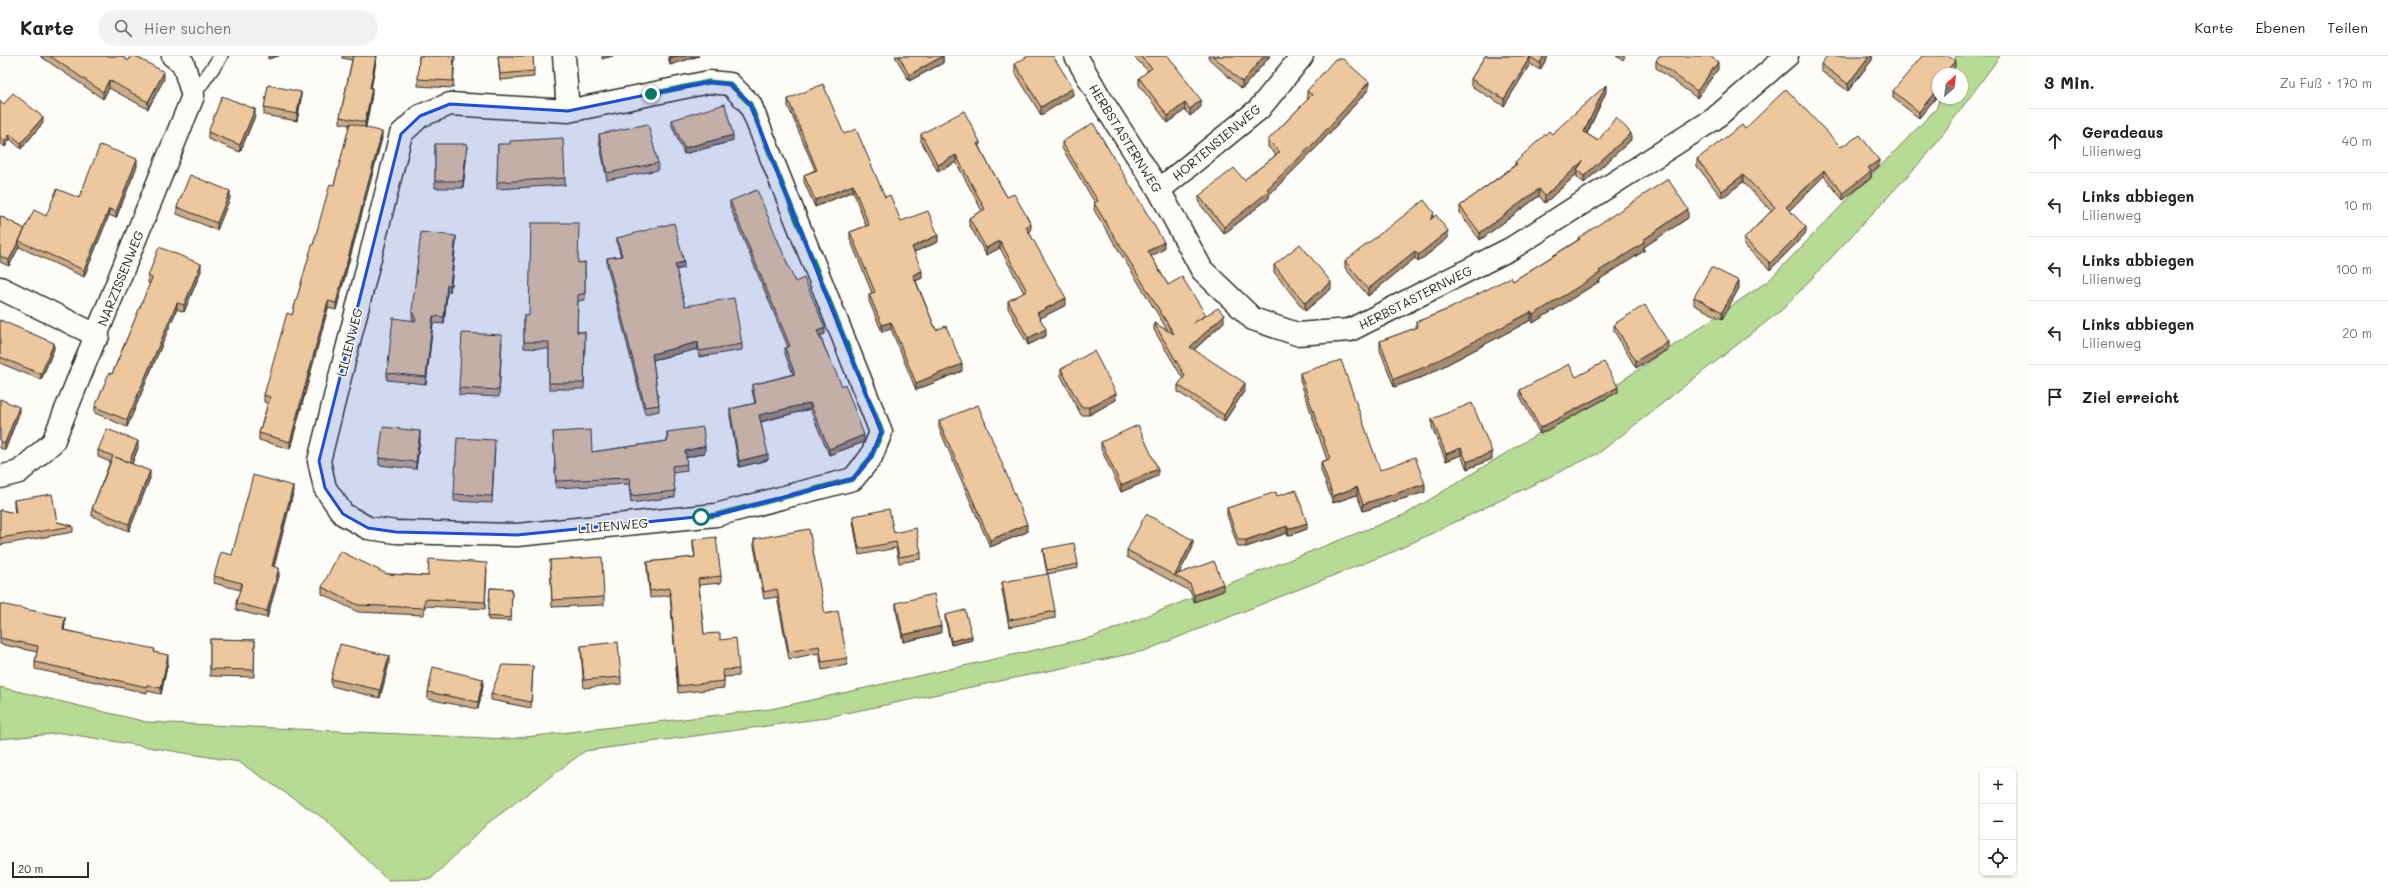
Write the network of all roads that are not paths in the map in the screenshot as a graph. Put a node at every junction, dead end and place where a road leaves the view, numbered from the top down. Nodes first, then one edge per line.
1 (173, 56) edge
2 (220, 56) edge
3 (564, 56) edge
4 (1076, 56) edge
5 (1302, 56) edge
6 (1787, 56) edge
7 (193, 96) junction
8 (568, 111) junction
9 (1159, 190) junction
10 (0, 288) edge
11 (98, 336) junction
12 (0, 477) edge

1 - 7 street
2 - 7 lane
3 - 8 street
4 - 9 street, HERBSTASTERNWEG
5 - 9 street, HORTENSIENWEG
6 - 9 street, HERBSTASTERNWEG
7 - 11 street, NARZISSENWEG
8 - 8 street, LILIENWEG
10 - 11 street
11 - 12 street, NARZISSENWEG

